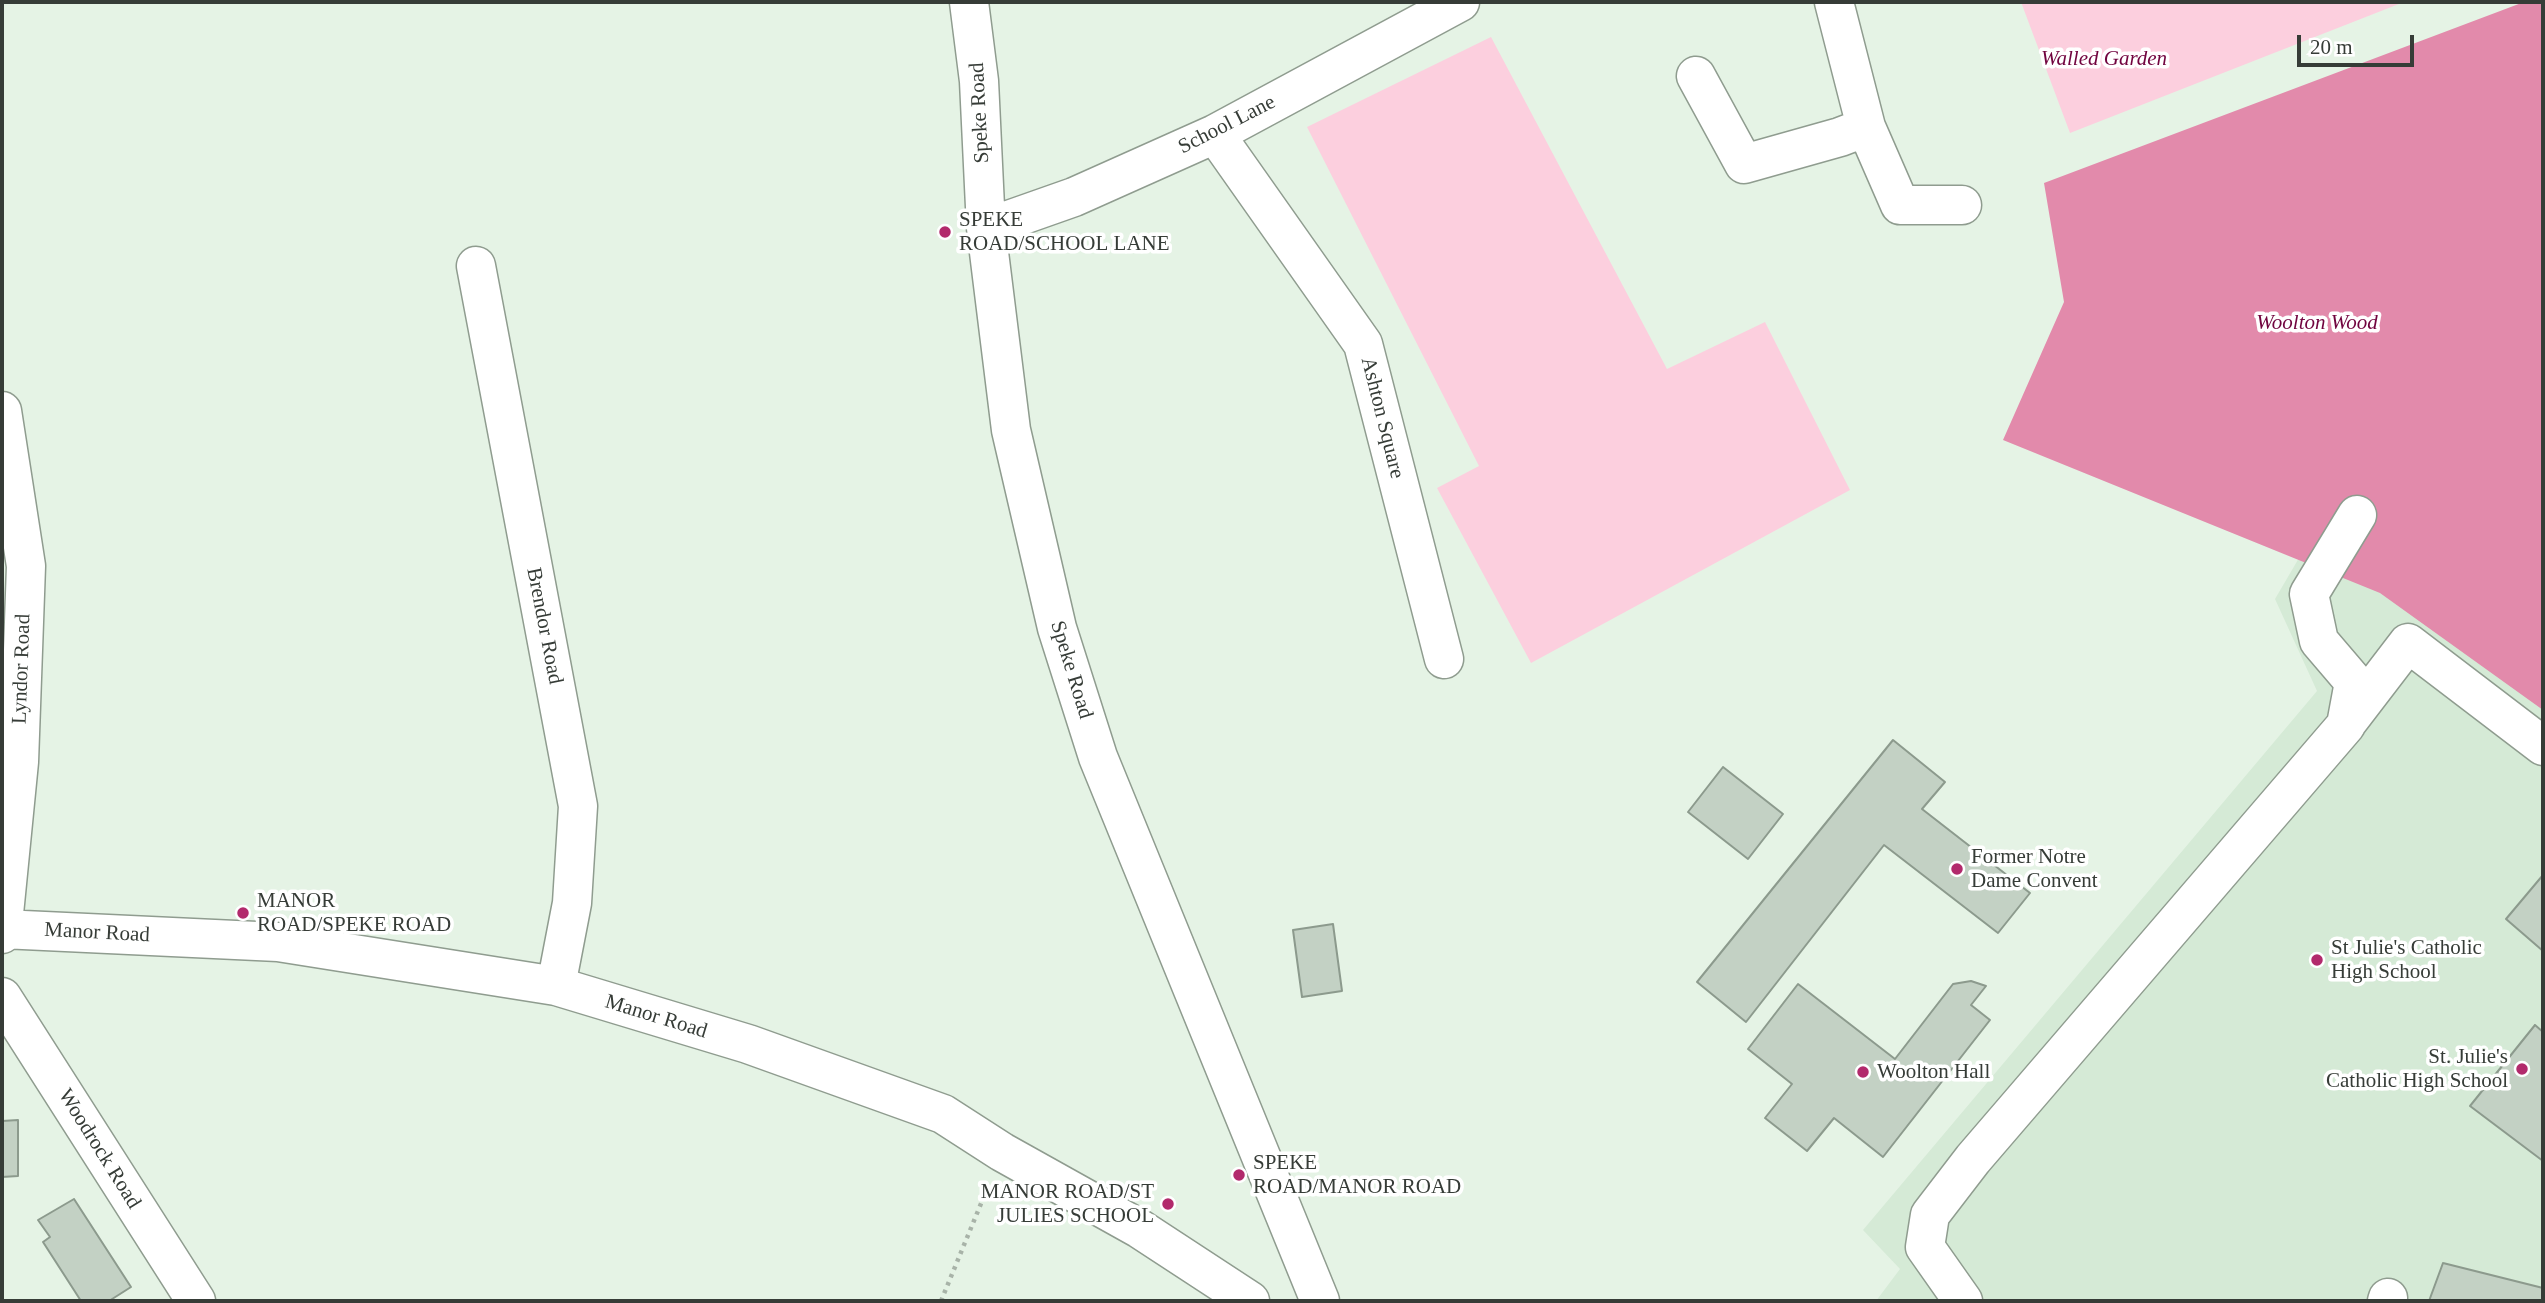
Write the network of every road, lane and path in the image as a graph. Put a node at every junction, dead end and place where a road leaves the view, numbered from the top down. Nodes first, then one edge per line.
1 (970, 2) edge
2 (1460, 2) edge
3 (1834, 2) edge
4 (1696, 76) dead end
5 (1866, 127) junction
6 (1215, 134) junction
7 (1962, 205) dead end
8 (986, 228) junction
9 (476, 266) dead end
10 (3, 416) edge
11 (2357, 515) dead end
12 (1444, 659) dead end
13 (2346, 724) junction
14 (2543, 746) edge
15 (2, 931) edge
16 (556, 986) junction
17 (2, 997) edge
18 (1002, 1152) junction
19 (1317, 1300) edge
20 (196, 1301) edge
21 (941, 1301) edge
22 (1250, 1301) edge
23 (1963, 1301) edge

1 - 8 street, Speke Road
2 - 6 street, School Lane
3 - 5 street
4 - 5 street
5 - 7 street
6 - 8 street, School Lane
6 - 12 street, Ashton Square
8 - 19 street, Speke Road
9 - 16 street, Brendor Road
10 - 15 street, Lyndor Road
11 - 13 street
13 - 14 street
13 - 23 street
15 - 16 street, Manor Road
16 - 18 street, Manor Road
17 - 20 street, Woodrock Road
18 - 21 path
18 - 22 street, Manor Road

